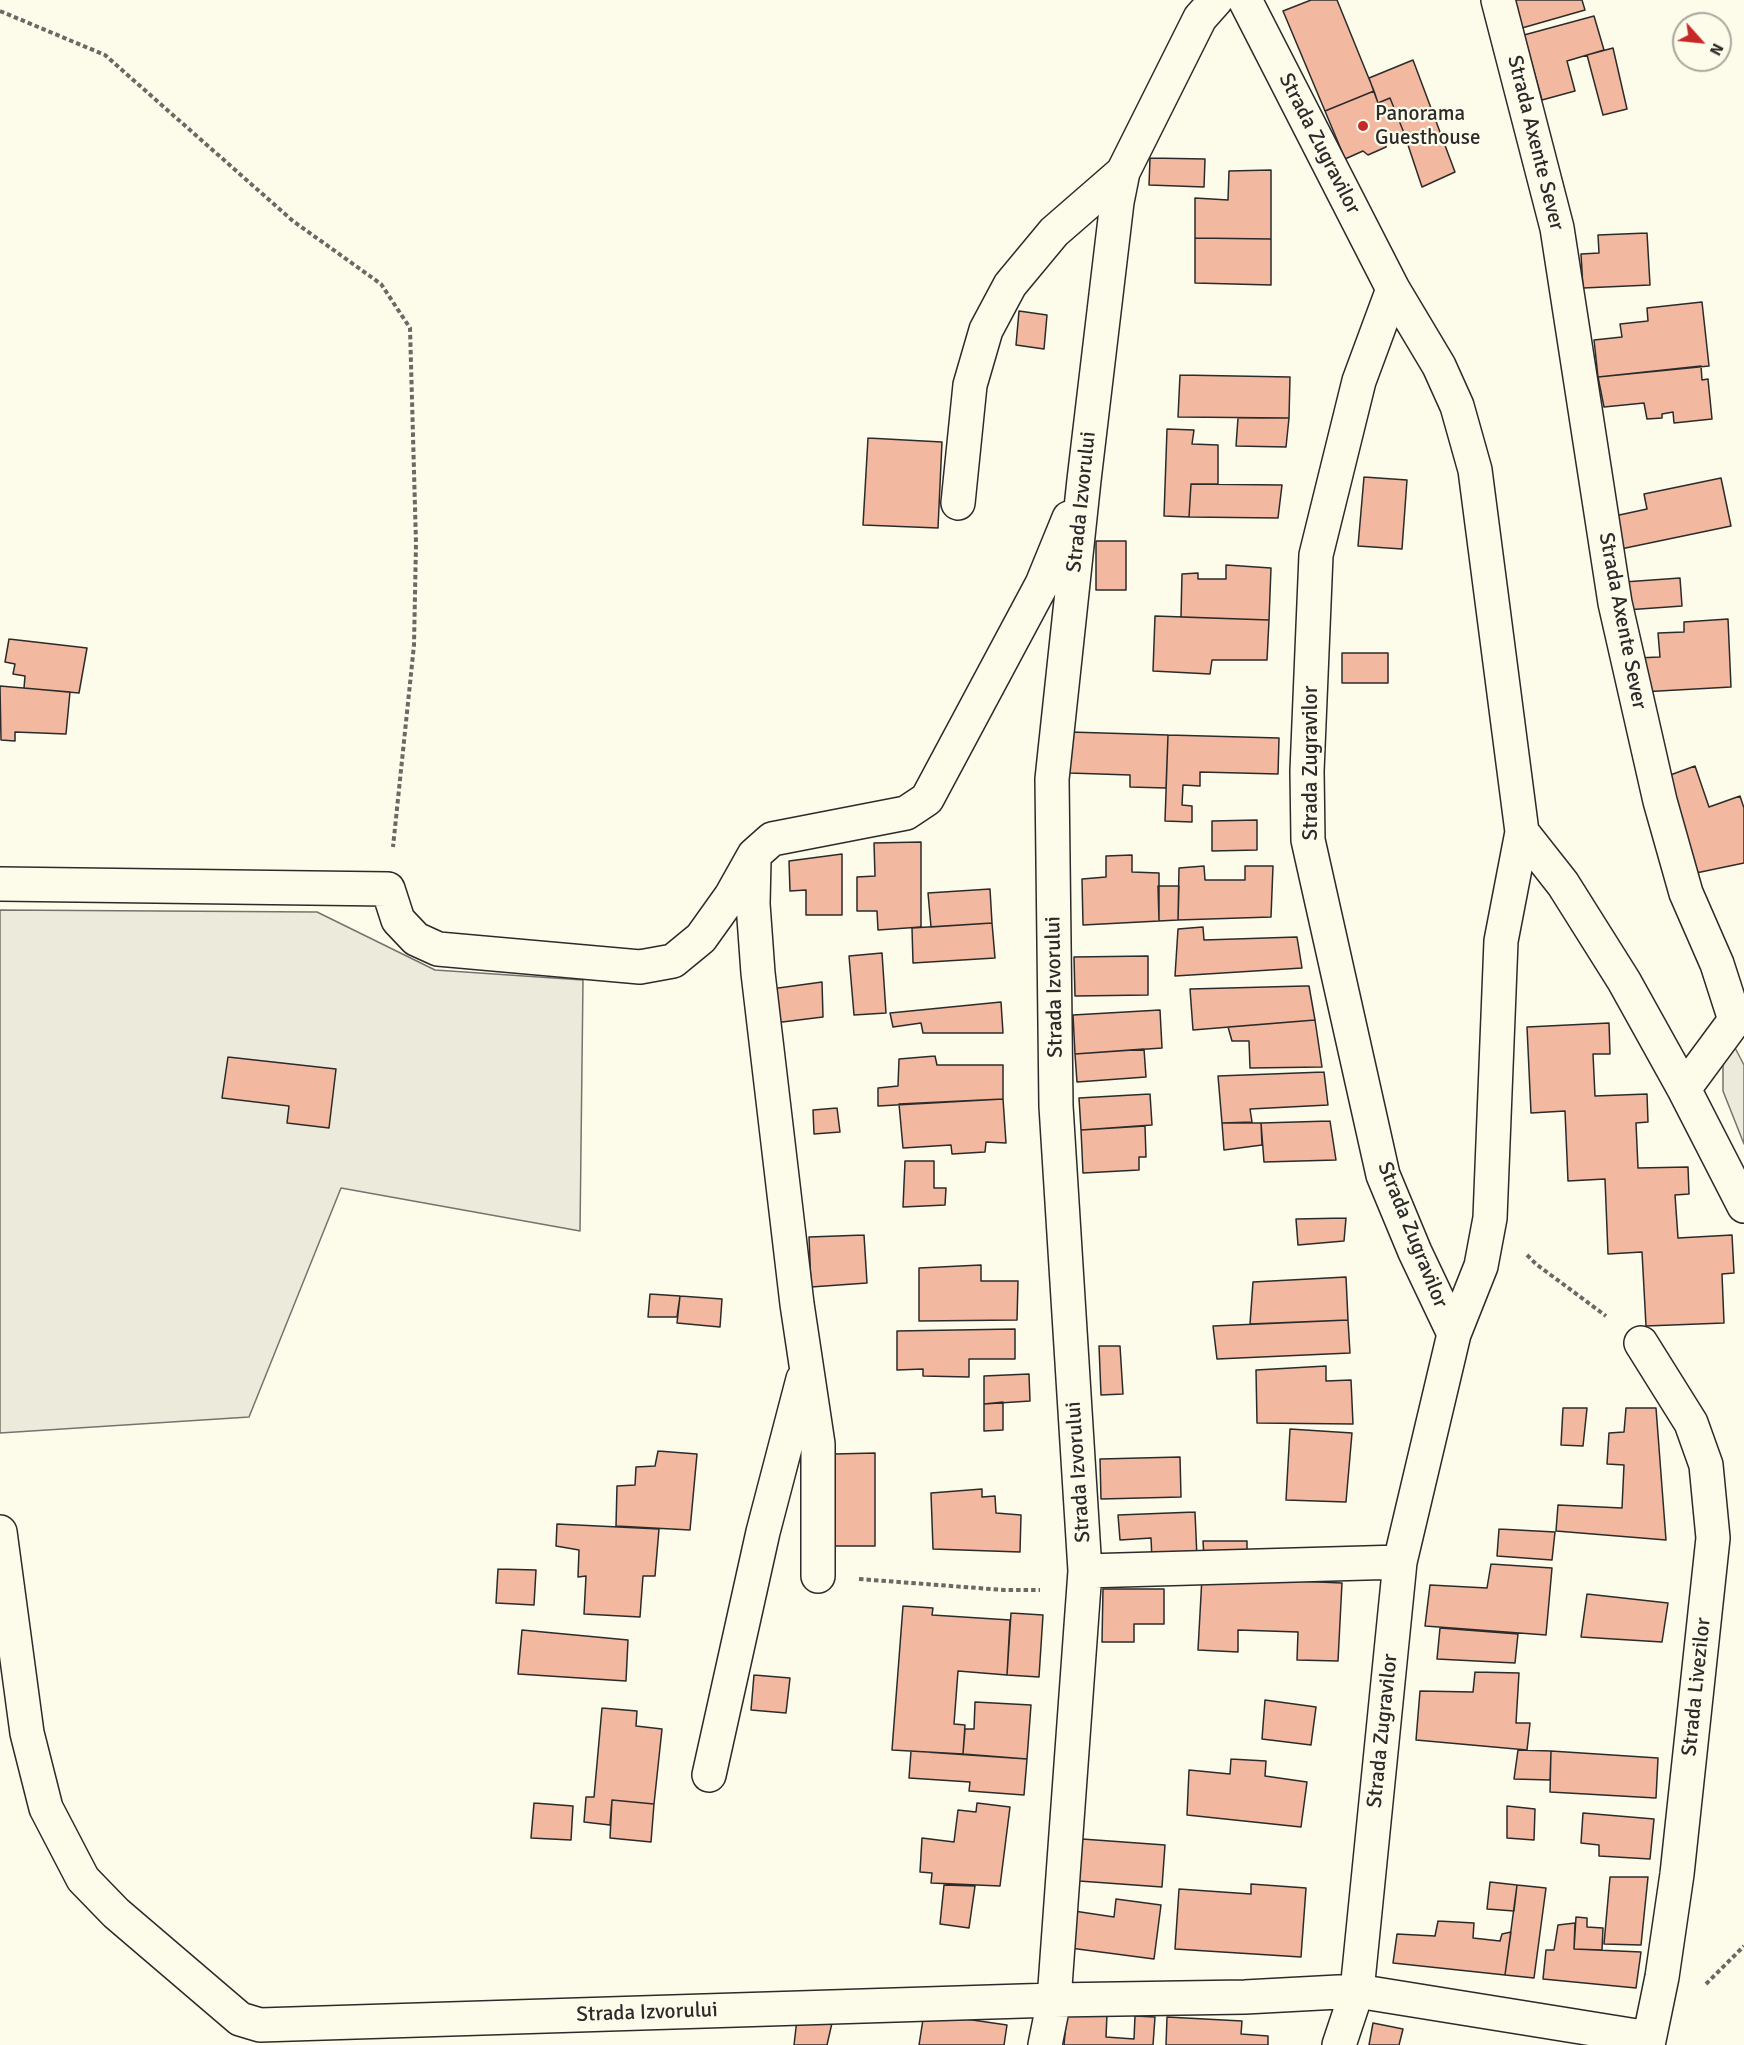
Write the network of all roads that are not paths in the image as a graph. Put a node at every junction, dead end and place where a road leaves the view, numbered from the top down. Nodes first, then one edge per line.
1 (1216, 0) edge
2 (1245, 0) edge
3 (1498, 0) edge
4 (1124, 172) junction
5 (1393, 289) junction
6 (1084, 480) junction
7 (958, 503) dead end
8 (1522, 832) junction
9 (754, 855) junction
10 (0, 884) edge
11 (1684, 1089) junction
12 (1744, 1206) edge
13 (1454, 1334) junction
14 (1641, 1343) dead end
15 (807, 1366) junction
16 (0, 1532) edge
17 (1400, 1562) junction
18 (1085, 1571) junction
19 (818, 1576) road end
20 (709, 1774) dead end
21 (1357, 1991) junction
22 (1054, 2000) junction
23 (263, 2035) edge
24 (1649, 2041) edge
25 (1045, 2045) edge
26 (1340, 2045) edge

1 - 4 street, Strada Izvorului
2 - 5 street, Strada Zugravilor
3 - 11 street, Strada Axente Sever
4 - 6 street, Strada Izvorului
4 - 7 street
5 - 8 street, Strada Zugravilor
5 - 13 street, Strada Zugravilor
6 - 9 street
6 - 18 street, Strada Izvorului
8 - 11 street
8 - 13 street, Strada Zugravilor
9 - 10 street
9 - 15 street
11 - 12 street
13 - 17 street, Strada Zugravilor
14 - 24 street, Strada Livezilor
15 - 19 street
15 - 20 street
16 - 23 street
17 - 18 street
17 - 21 street, Strada Zugravilor
18 - 22 street, Strada Izvorului
21 - 22 street
21 - 24 street
21 - 26 street, Strada Zugravilor
22 - 23 street, Strada Izvorului
22 - 25 street, Strada Izvorului

